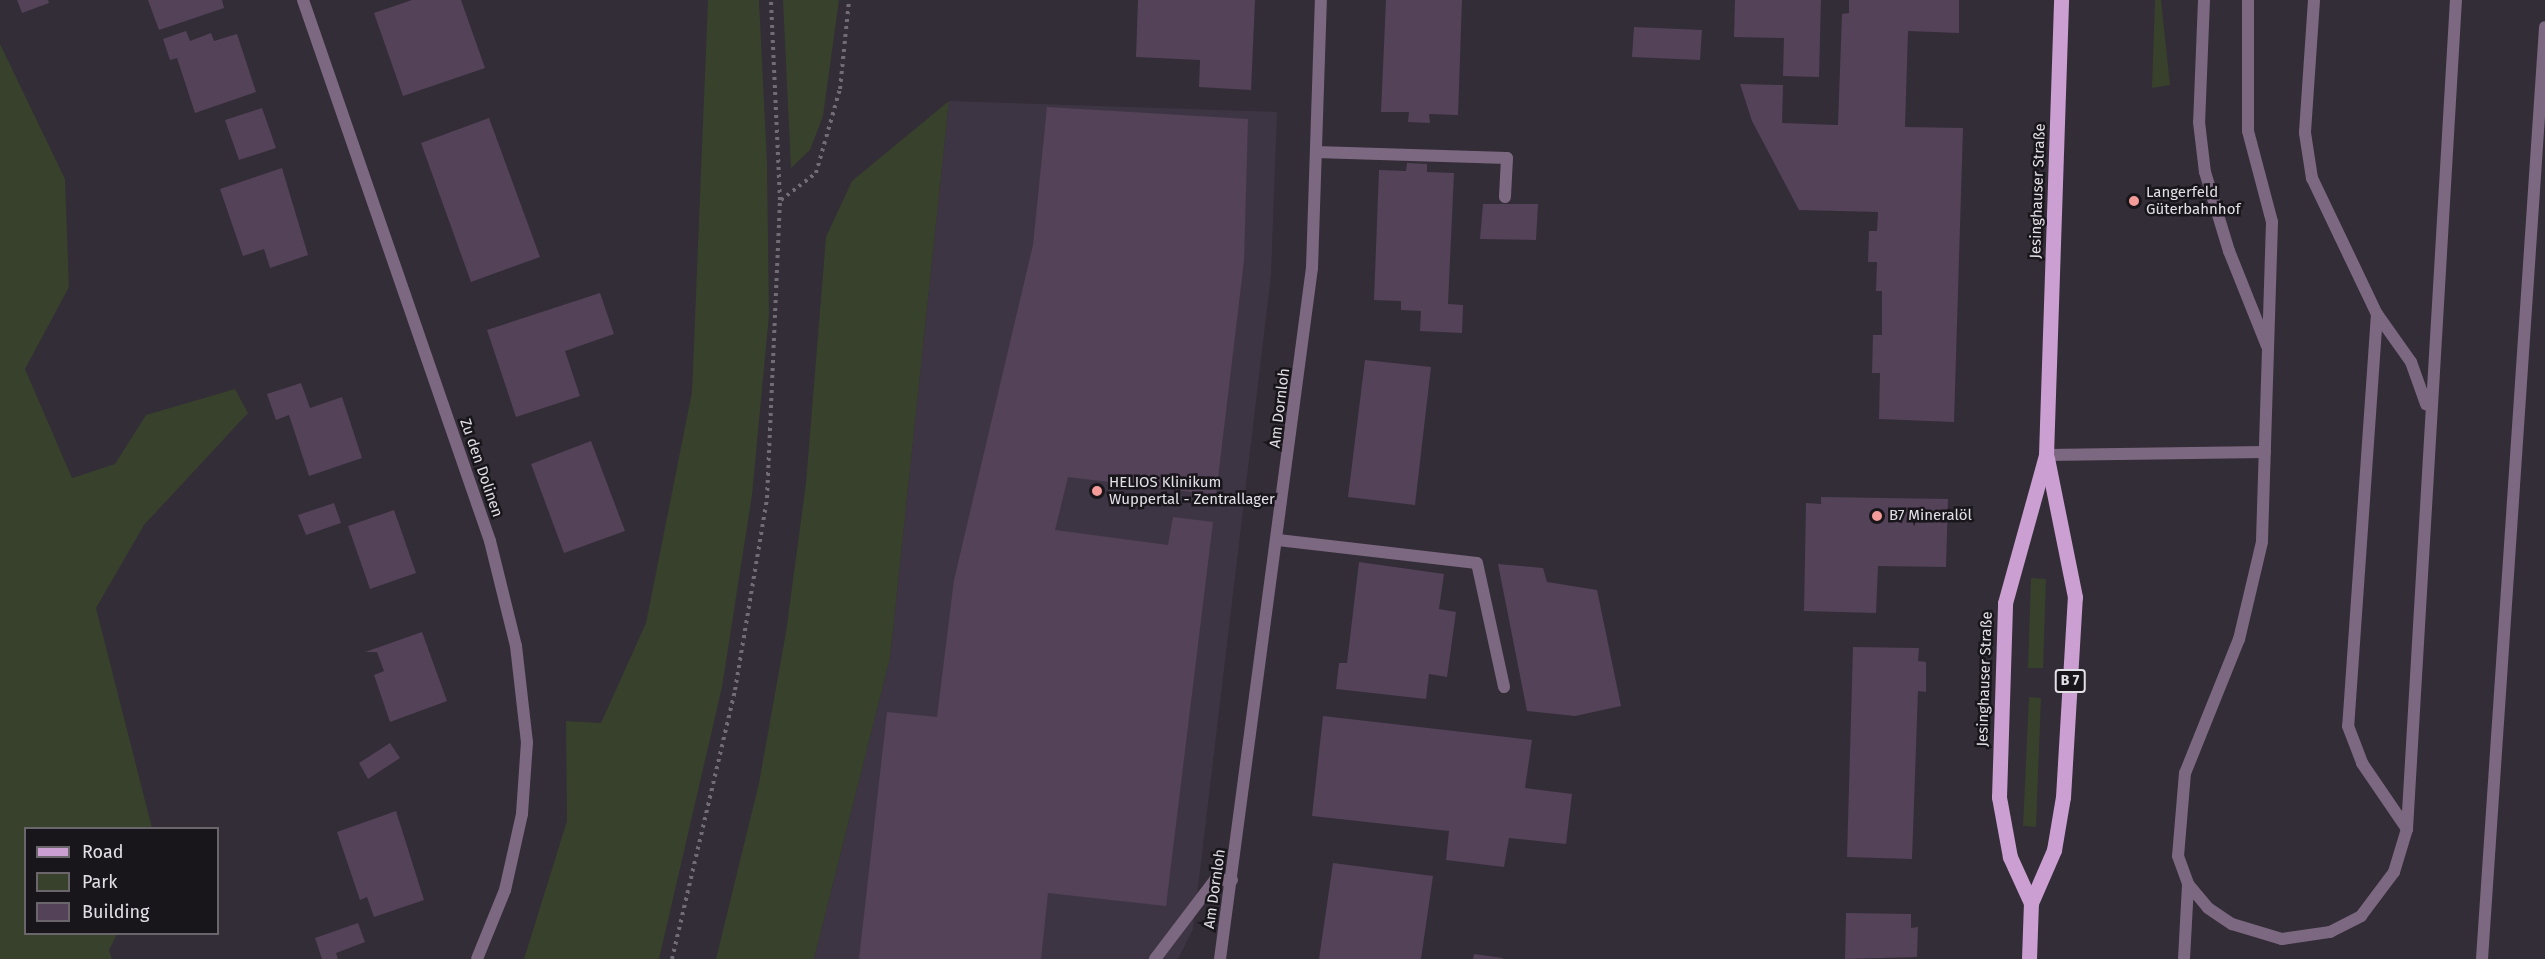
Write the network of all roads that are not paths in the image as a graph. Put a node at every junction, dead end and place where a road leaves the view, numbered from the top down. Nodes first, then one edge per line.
1 (303, 0) edge
2 (1321, 0) edge
3 (2061, 0) edge
4 (2204, 0) edge
5 (2248, 0) edge
6 (2314, 0) edge
7 (2456, 0) edge
8 (2545, 27) edge
9 (1316, 152) junction
10 (1505, 197) dead end
11 (2377, 314) junction
12 (2269, 350) junction
13 (2429, 417) junction
14 (2265, 452) junction
15 (2046, 455) junction
16 (1278, 540) junction
17 (1504, 687) dead end
18 (2407, 829) junction
19 (1232, 880) junction
20 (2188, 884) junction
21 (2031, 903) junction
22 (477, 959) edge
23 (1155, 959) edge
24 (1220, 959) edge
25 (2029, 959) edge
26 (2184, 959) edge
27 (2482, 959) edge

1 - 22 street, Zu den Dolinen
2 - 9 street, Am Dornloh
3 - 15 main road, Jesinghauser Straße / B 7
4 - 12 street
5 - 12 street
6 - 11 street
7 - 13 street
8 - 27 street
9 - 10 street
9 - 16 street, Am Dornloh
11 - 13 street
11 - 18 street
12 - 14 street
13 - 18 street
14 - 15 street
14 - 20 street
15 - 21 main road, Jesinghauser Straße / B 7
15 - 21 main road, Jesinghauser Straße / B 7
16 - 17 street
16 - 19 street, Am Dornloh
18 - 20 street
19 - 23 street
19 - 24 street, Am Dornloh
20 - 26 street
21 - 25 main road, Jesinghauser Straße / B 7

